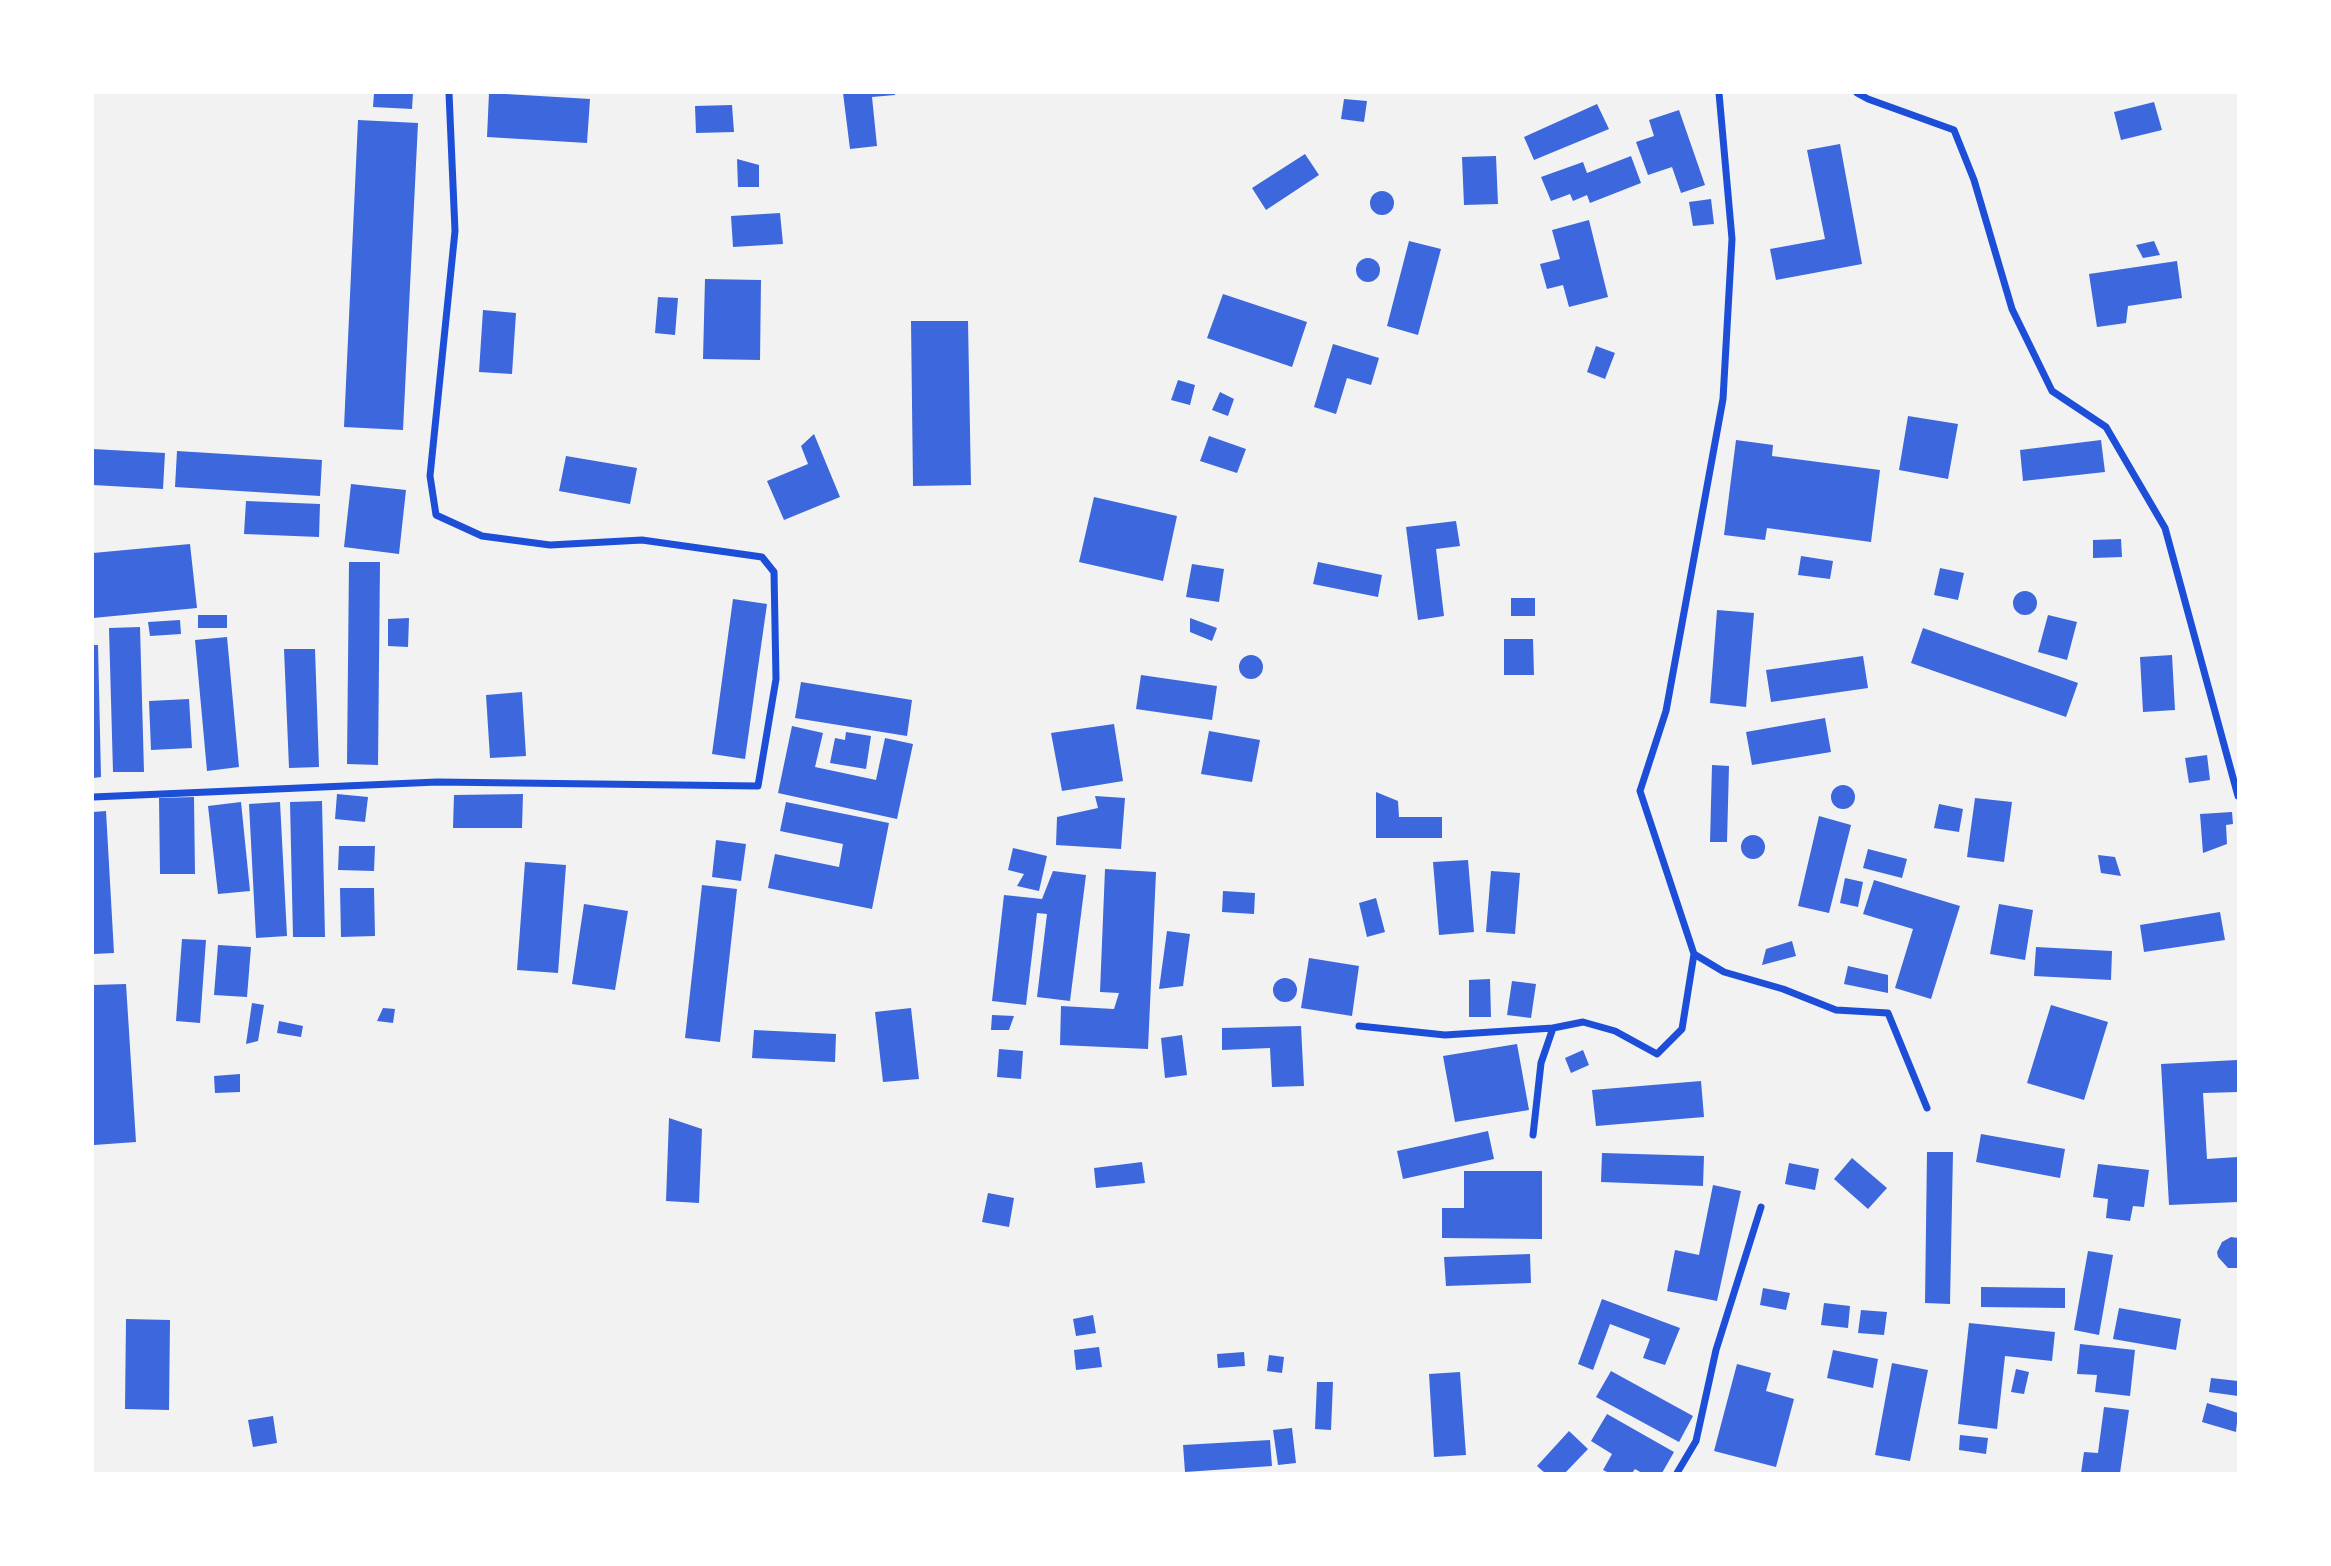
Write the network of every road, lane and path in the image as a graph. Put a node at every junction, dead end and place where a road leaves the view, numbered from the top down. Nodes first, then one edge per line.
1 (449, 93) edge
2 (1719, 93) edge
3 (1857, 93) edge
4 (2238, 796) edge
5 (93, 797) edge
6 (1694, 954) junction
7 (1359, 1026) dead end
8 (1553, 1028) junction
9 (1927, 1108) dead end
10 (1533, 1135) dead end
11 (1761, 1207) dead end
12 (1676, 1473) edge

1 - 5 street
2 - 6 street
3 - 4 street
6 - 8 street
6 - 9 street
7 - 8 street
8 - 10 street
11 - 12 street

